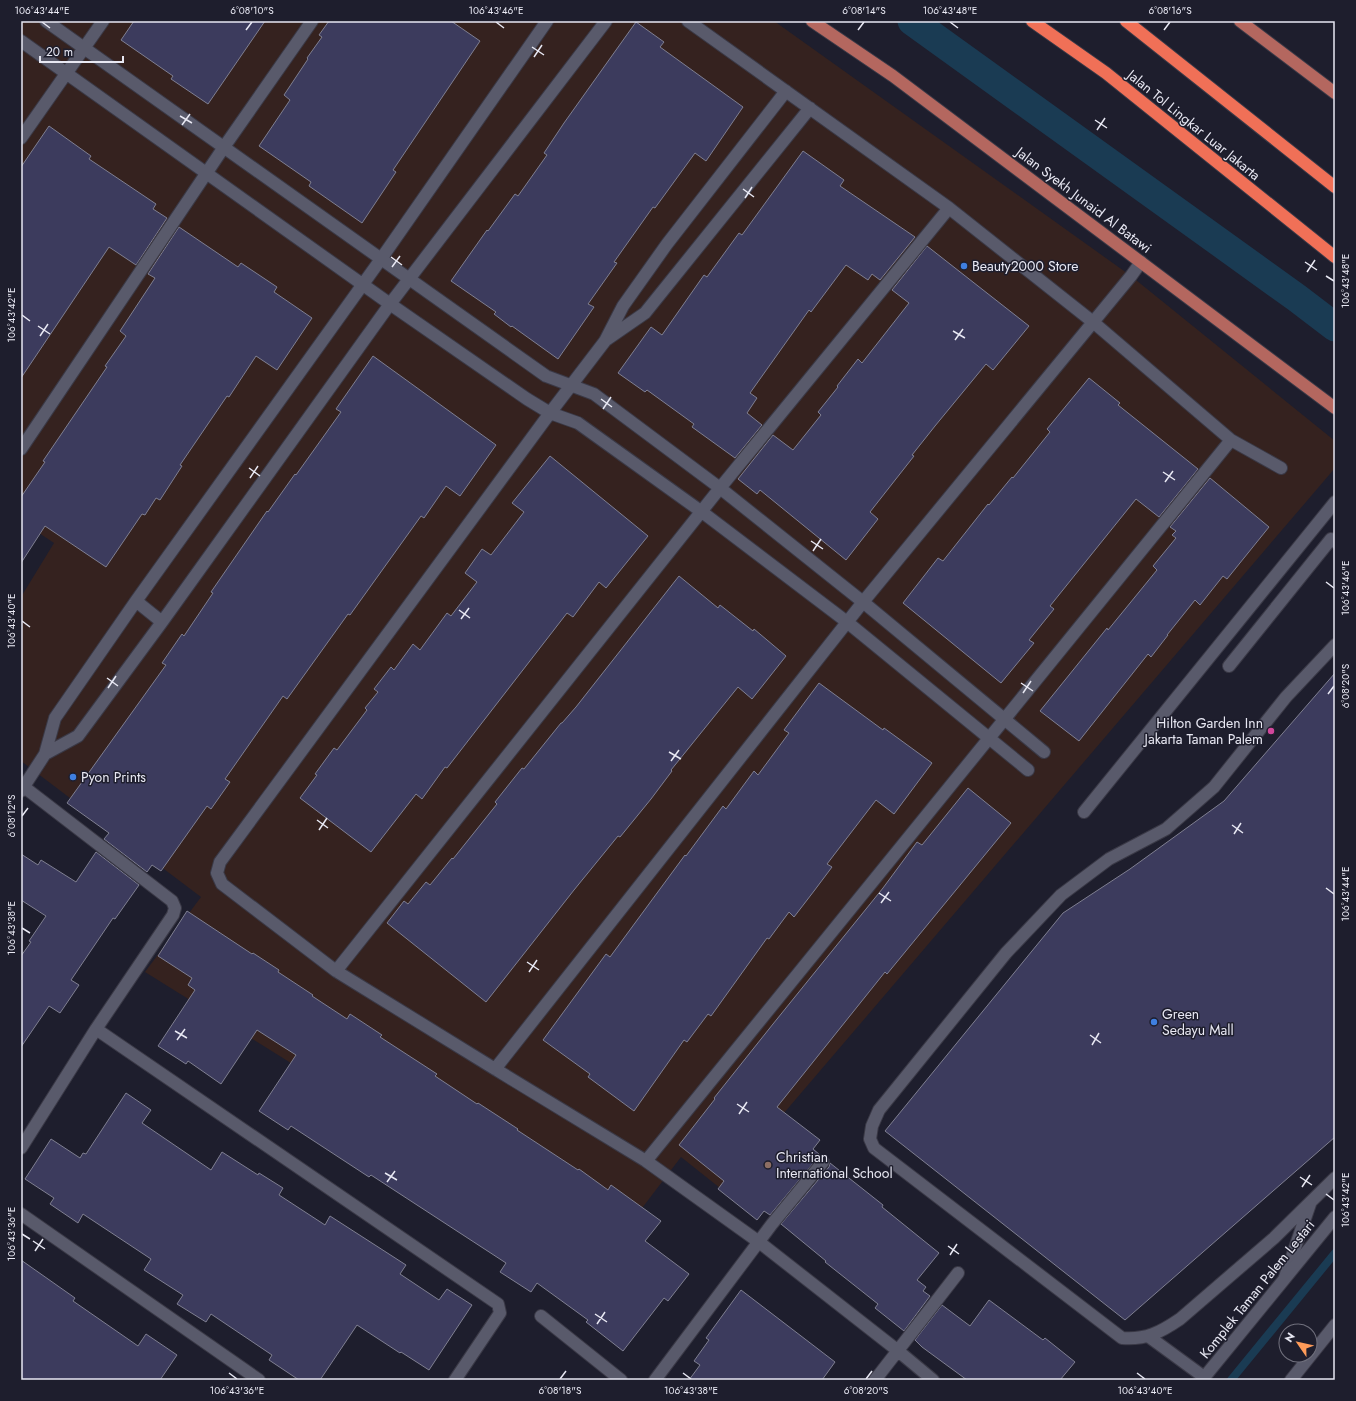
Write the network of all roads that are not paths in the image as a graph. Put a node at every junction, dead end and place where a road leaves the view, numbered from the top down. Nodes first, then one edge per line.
1 (46, 21) edge
2 (103, 21) edge
3 (312, 21) edge
4 (547, 21) edge
5 (606, 21) edge
6 (688, 21) edge
7 (812, 21) edge
8 (1032, 21) edge
9 (1126, 21) edge
10 (1240, 21) edge
11 (21, 40) edge
12 (84, 48) junction
13 (67, 73) junction
14 (786, 91) junction
15 (1335, 93) edge
16 (810, 108) junction
17 (21, 138) edge
18 (224, 148) junction
19 (207, 173) junction
20 (1335, 187) edge
21 (949, 208) junction
22 (1335, 257) edge
23 (381, 259) junction
24 (1141, 262) junction
25 (409, 278) junction
26 (363, 285) junction
27 (390, 304) junction
28 (1093, 322) junction
29 (605, 341) junction
30 (570, 386) junction
31 (1335, 408) edge
32 (550, 412) junction
33 (1231, 440) junction
34 (21, 449) edge
35 (1281, 468) dead end
36 (720, 488) junction
37 (1335, 502) edge
38 (702, 512) junction
39 (1335, 542) edge
40 (136, 601) junction
41 (863, 602) junction
42 (162, 622) junction
43 (847, 622) junction
44 (1335, 645) edge
45 (1229, 666) dead end
46 (1005, 718) junction
47 (988, 738) junction
48 (1044, 752) dead end
49 (45, 754) junction
50 (1028, 770) dead end
51 (22, 789) edge
52 (1084, 812) dead end
53 (336, 971) junction
54 (96, 1029) junction
55 (495, 1070) junction
56 (21, 1148) edge
57 (646, 1161) junction
58 (823, 1162) dead end
59 (1335, 1178) edge
60 (1311, 1201) junction
61 (21, 1214) edge
62 (1335, 1217) edge
63 (759, 1242) junction
64 (958, 1273) dead end
65 (1284, 1280) junction
66 (541, 1316) dead end
67 (1335, 1325) edge
68 (1148, 1336) junction
69 (898, 1350) junction
70 (1203, 1379) edge
71 (259, 1380) edge
72 (455, 1380) edge
73 (621, 1380) edge
74 (654, 1380) edge
75 (875, 1380) edge
76 (933, 1380) edge
77 (1291, 1380) edge

1 - 12 street
2 - 12 street
3 - 18 street
4 - 23 street
5 - 25 street
6 - 14 street
7 - 24 main road, Jalan Syekh Junaid Al Batawi
8 - 22 highway, Jalan Tol Lingkar Luar Jakarta
9 - 20 highway
10 - 15 main road
11 - 13 street
12 - 13 street
12 - 18 street
13 - 17 street
13 - 19 street
14 - 16 street
14 - 29 street
16 - 21 street
16 - 29 street
18 - 19 street
18 - 23 street
19 - 26 street
19 - 34 street
21 - 28 street
21 - 36 street
23 - 25 street
23 - 26 street
24 - 28 street
24 - 31 main road, Jalan Syekh Junaid Al Batawi
25 - 27 street
25 - 30 street
26 - 27 street
26 - 40 street
27 - 32 street
27 - 42 street
28 - 33 street
28 - 41 street
29 - 30 street
30 - 32 street
30 - 36 street
32 - 38 street
32 - 53 street
33 - 35 street
33 - 46 street
36 - 38 street
36 - 41 street
37 - 52 street
38 - 43 street
38 - 53 street
39 - 45 street
40 - 42 street
40 - 49 street
41 - 43 street
41 - 46 street
42 - 49 street
43 - 47 street
43 - 55 street
44 - 68 street
46 - 47 street
46 - 48 street
47 - 50 street
47 - 57 street
49 - 51 street
51 - 54 street
53 - 55 street
54 - 56 street
54 - 72 street
55 - 57 street
57 - 63 street
58 - 63 street
59 - 60 street
60 - 65 street
60 - 68 street
61 - 71 street
62 - 65 street, Komplek Taman Palem Lestari
63 - 69 street
63 - 74 street
64 - 69 street
65 - 70 street, Komplek Taman Palem Lestari
66 - 73 street
67 - 77 street
68 - 70 street
69 - 75 street
69 - 76 street

